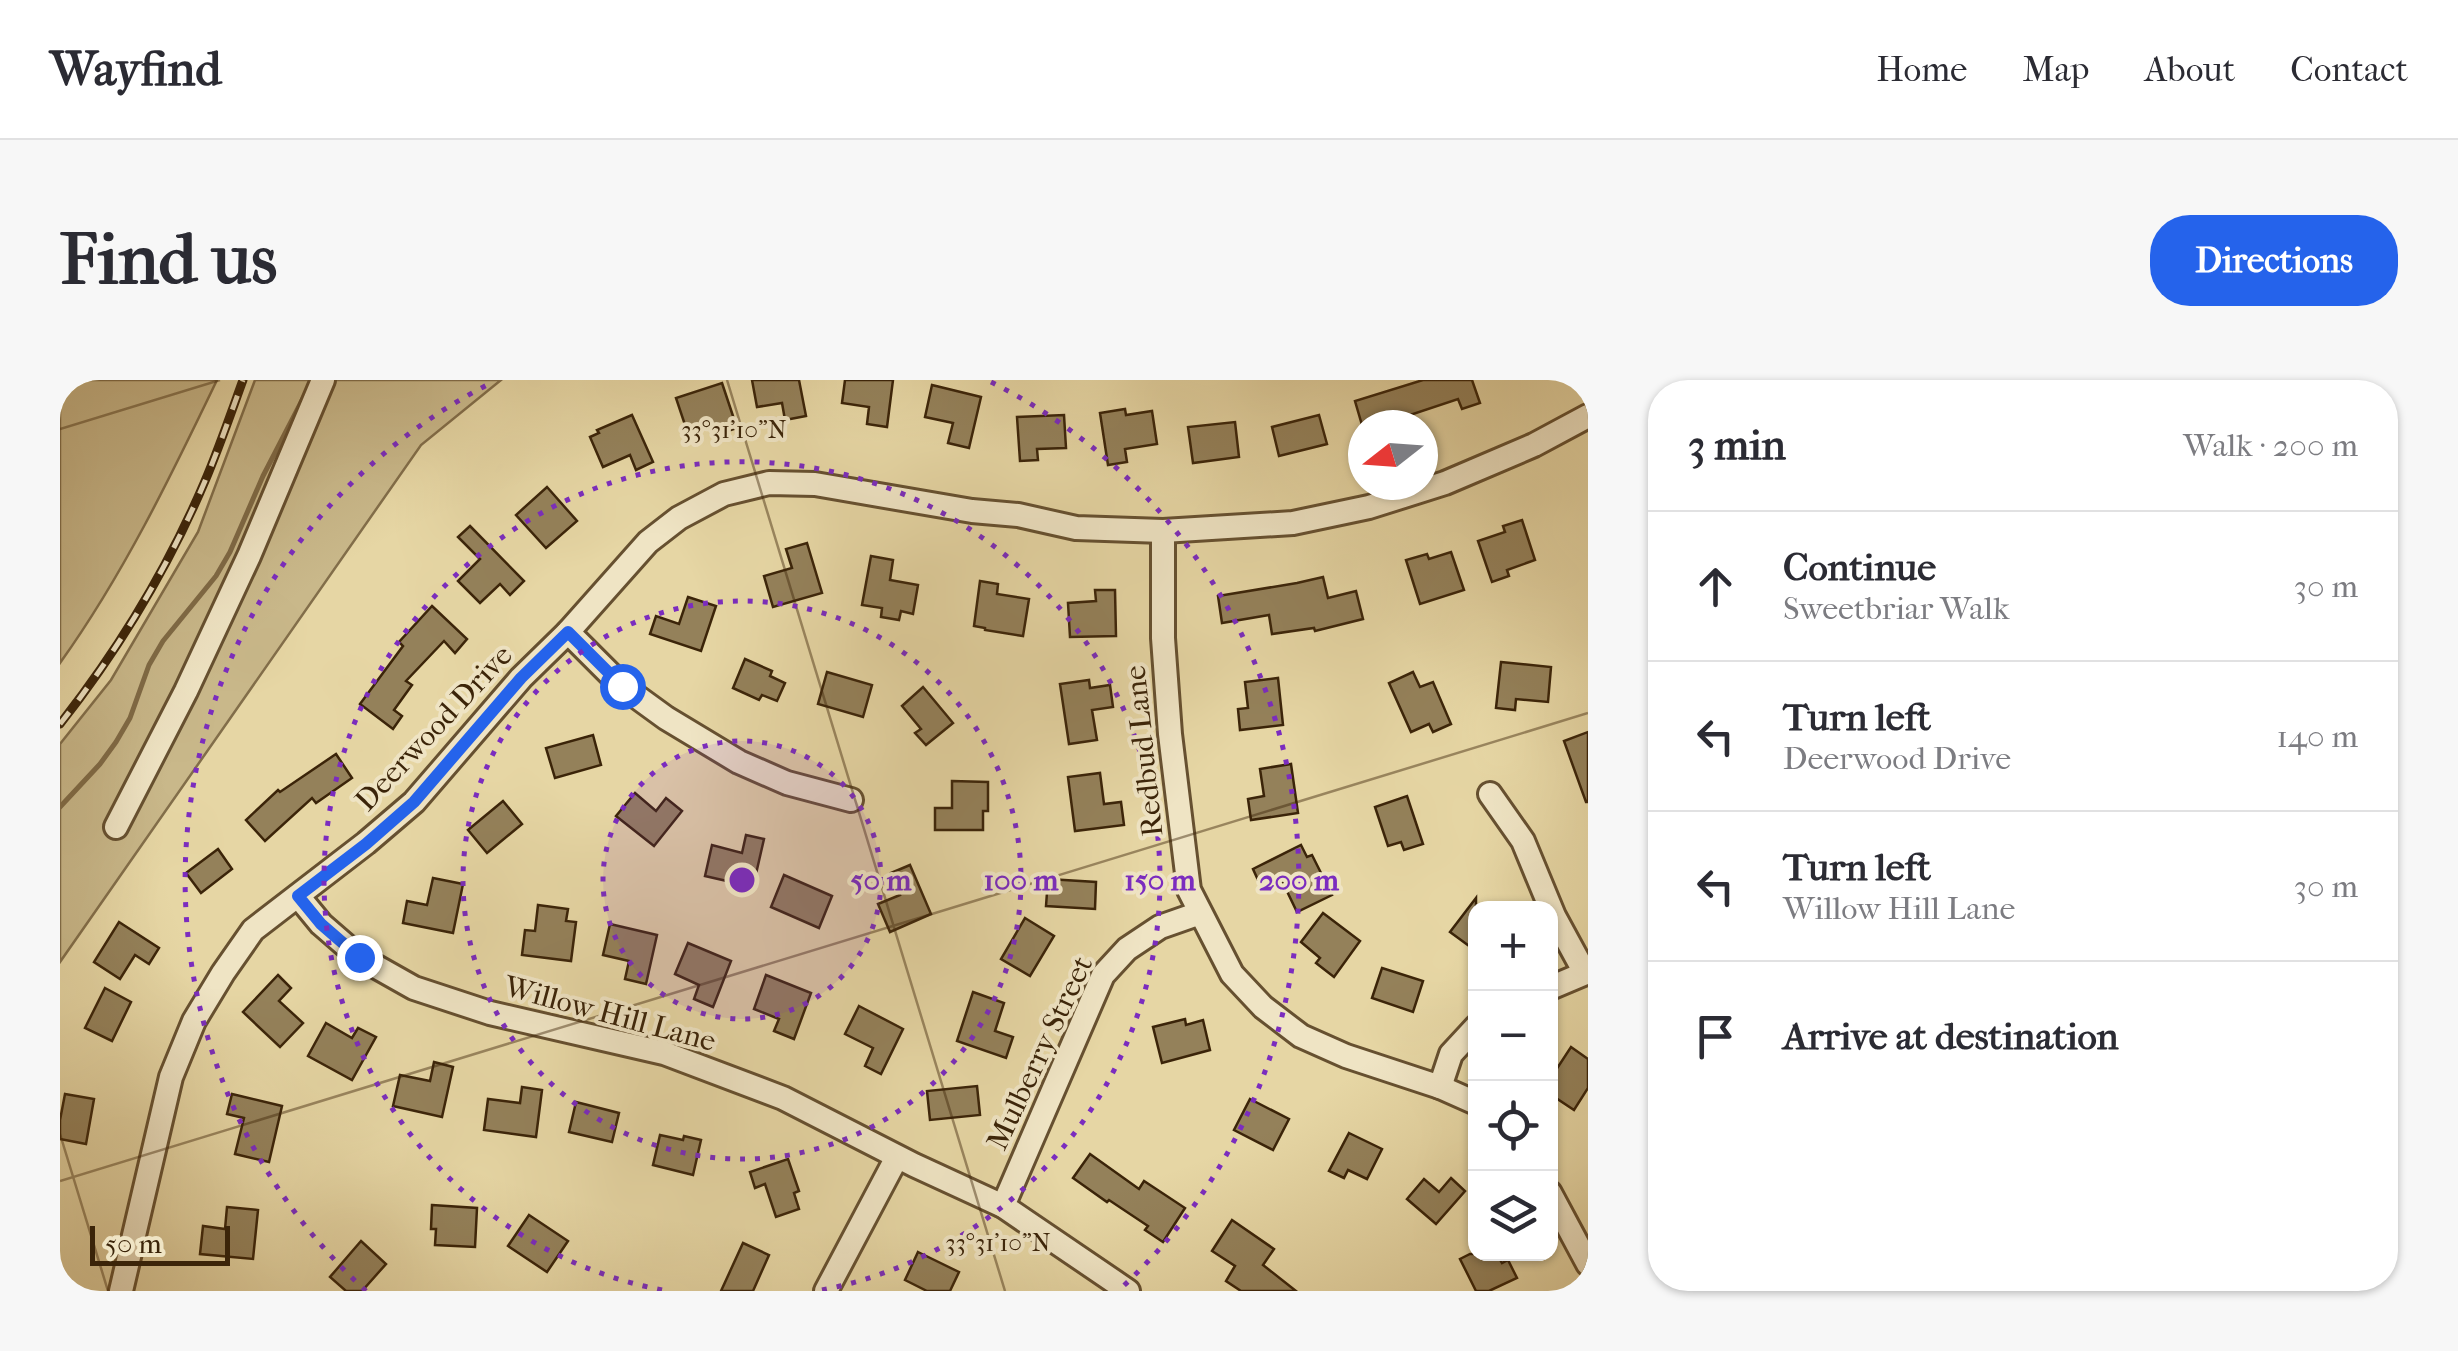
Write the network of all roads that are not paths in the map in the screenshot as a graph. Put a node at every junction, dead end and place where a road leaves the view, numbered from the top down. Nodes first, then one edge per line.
1 (323, 380) edge
2 (1588, 416) edge
3 (1164, 531) junction
4 (568, 632) junction
5 (1490, 794) dead end
6 (850, 800) dead end
7 (116, 827) dead end
8 (298, 896) junction
9 (1200, 913) junction
10 (1586, 972) edge
11 (1558, 984) edge
12 (1468, 1036) edge
13 (1440, 1087) junction
14 (1468, 1099) edge
15 (897, 1157) junction
16 (1002, 1206) junction
17 (1558, 1208) edge
18 (1588, 1264) edge
19 (121, 1291) edge
20 (826, 1291) edge
21 (1128, 1291) edge

1 - 7 street
2 - 3 street, Deerwood Drive
3 - 4 street, Deerwood Drive
3 - 9 street, Redbud Lane
4 - 6 street
4 - 8 street, Deerwood Drive
5 - 10 street
8 - 15 street, Willow Hill Lane
8 - 19 street, Deerwood Drive
9 - 13 street, Redbud Lane
9 - 16 street, Mulberry Street
10 - 11 street
12 - 13 street
13 - 14 street, Redbud Lane
15 - 16 street, Willow Hill Lane
15 - 20 street
16 - 21 street, Willow Hill Lane
17 - 18 street

